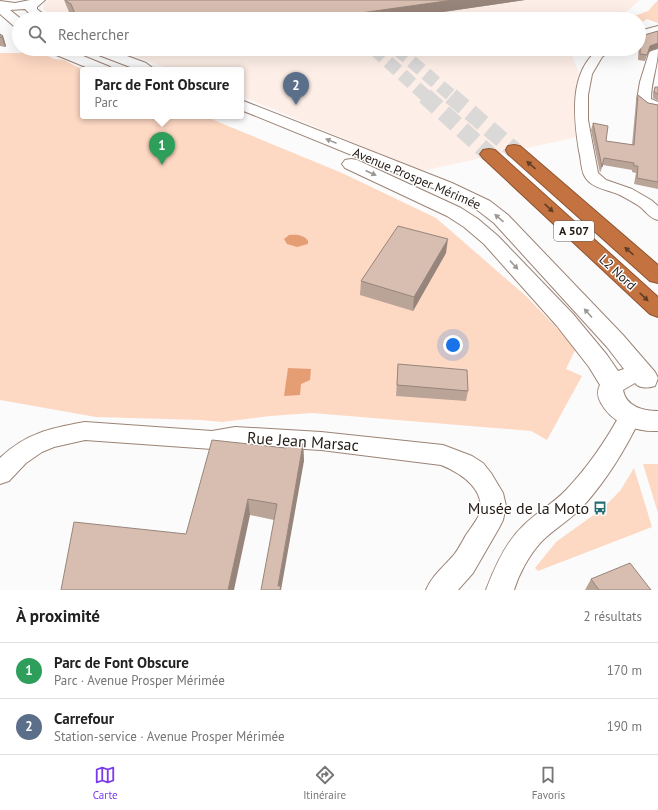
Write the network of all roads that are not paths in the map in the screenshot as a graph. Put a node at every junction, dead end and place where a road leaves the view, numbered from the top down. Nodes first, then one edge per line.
1 (36, 1) edge
2 (0, 6) edge
3 (34, 12) edge
4 (12, 17) edge
5 (658, 29) edge
6 (646, 33) edge
7 (657, 53) edge
8 (71, 56) edge
9 (115, 56) edge
10 (597, 56) edge
11 (98, 67) edge
12 (143, 67) edge
13 (244, 106) edge
14 (658, 106) edge
15 (239, 119) edge
16 (514, 150) tunnel mouth
17 (489, 154) tunnel mouth
18 (658, 215) edge
19 (658, 276) edge
20 (658, 309) edge
21 (652, 382) edge
22 (613, 384) junction
23 (630, 417) junction
24 (658, 422) edge
25 (0, 474) edge
26 (440, 590) edge
27 (500, 590) edge

1 - 2 street
1 - 3 street
2 - 4 street
5 - 6 street
7 - 14 street
8 - 11 street
9 - 12 street
10 - 18 street
21 -> 13 street, Avenue Prosper Mérimée
15 -> 22 street, Avenue Prosper Mérimée
19 -> 16 highway, L2 Nord / A 507
17 -> 20 highway, L2 Nord / A 507
21 - 22 street
22 - 23 street
23 - 24 street
23 - 27 street
25 - 26 street, Rue Jean Marsac

